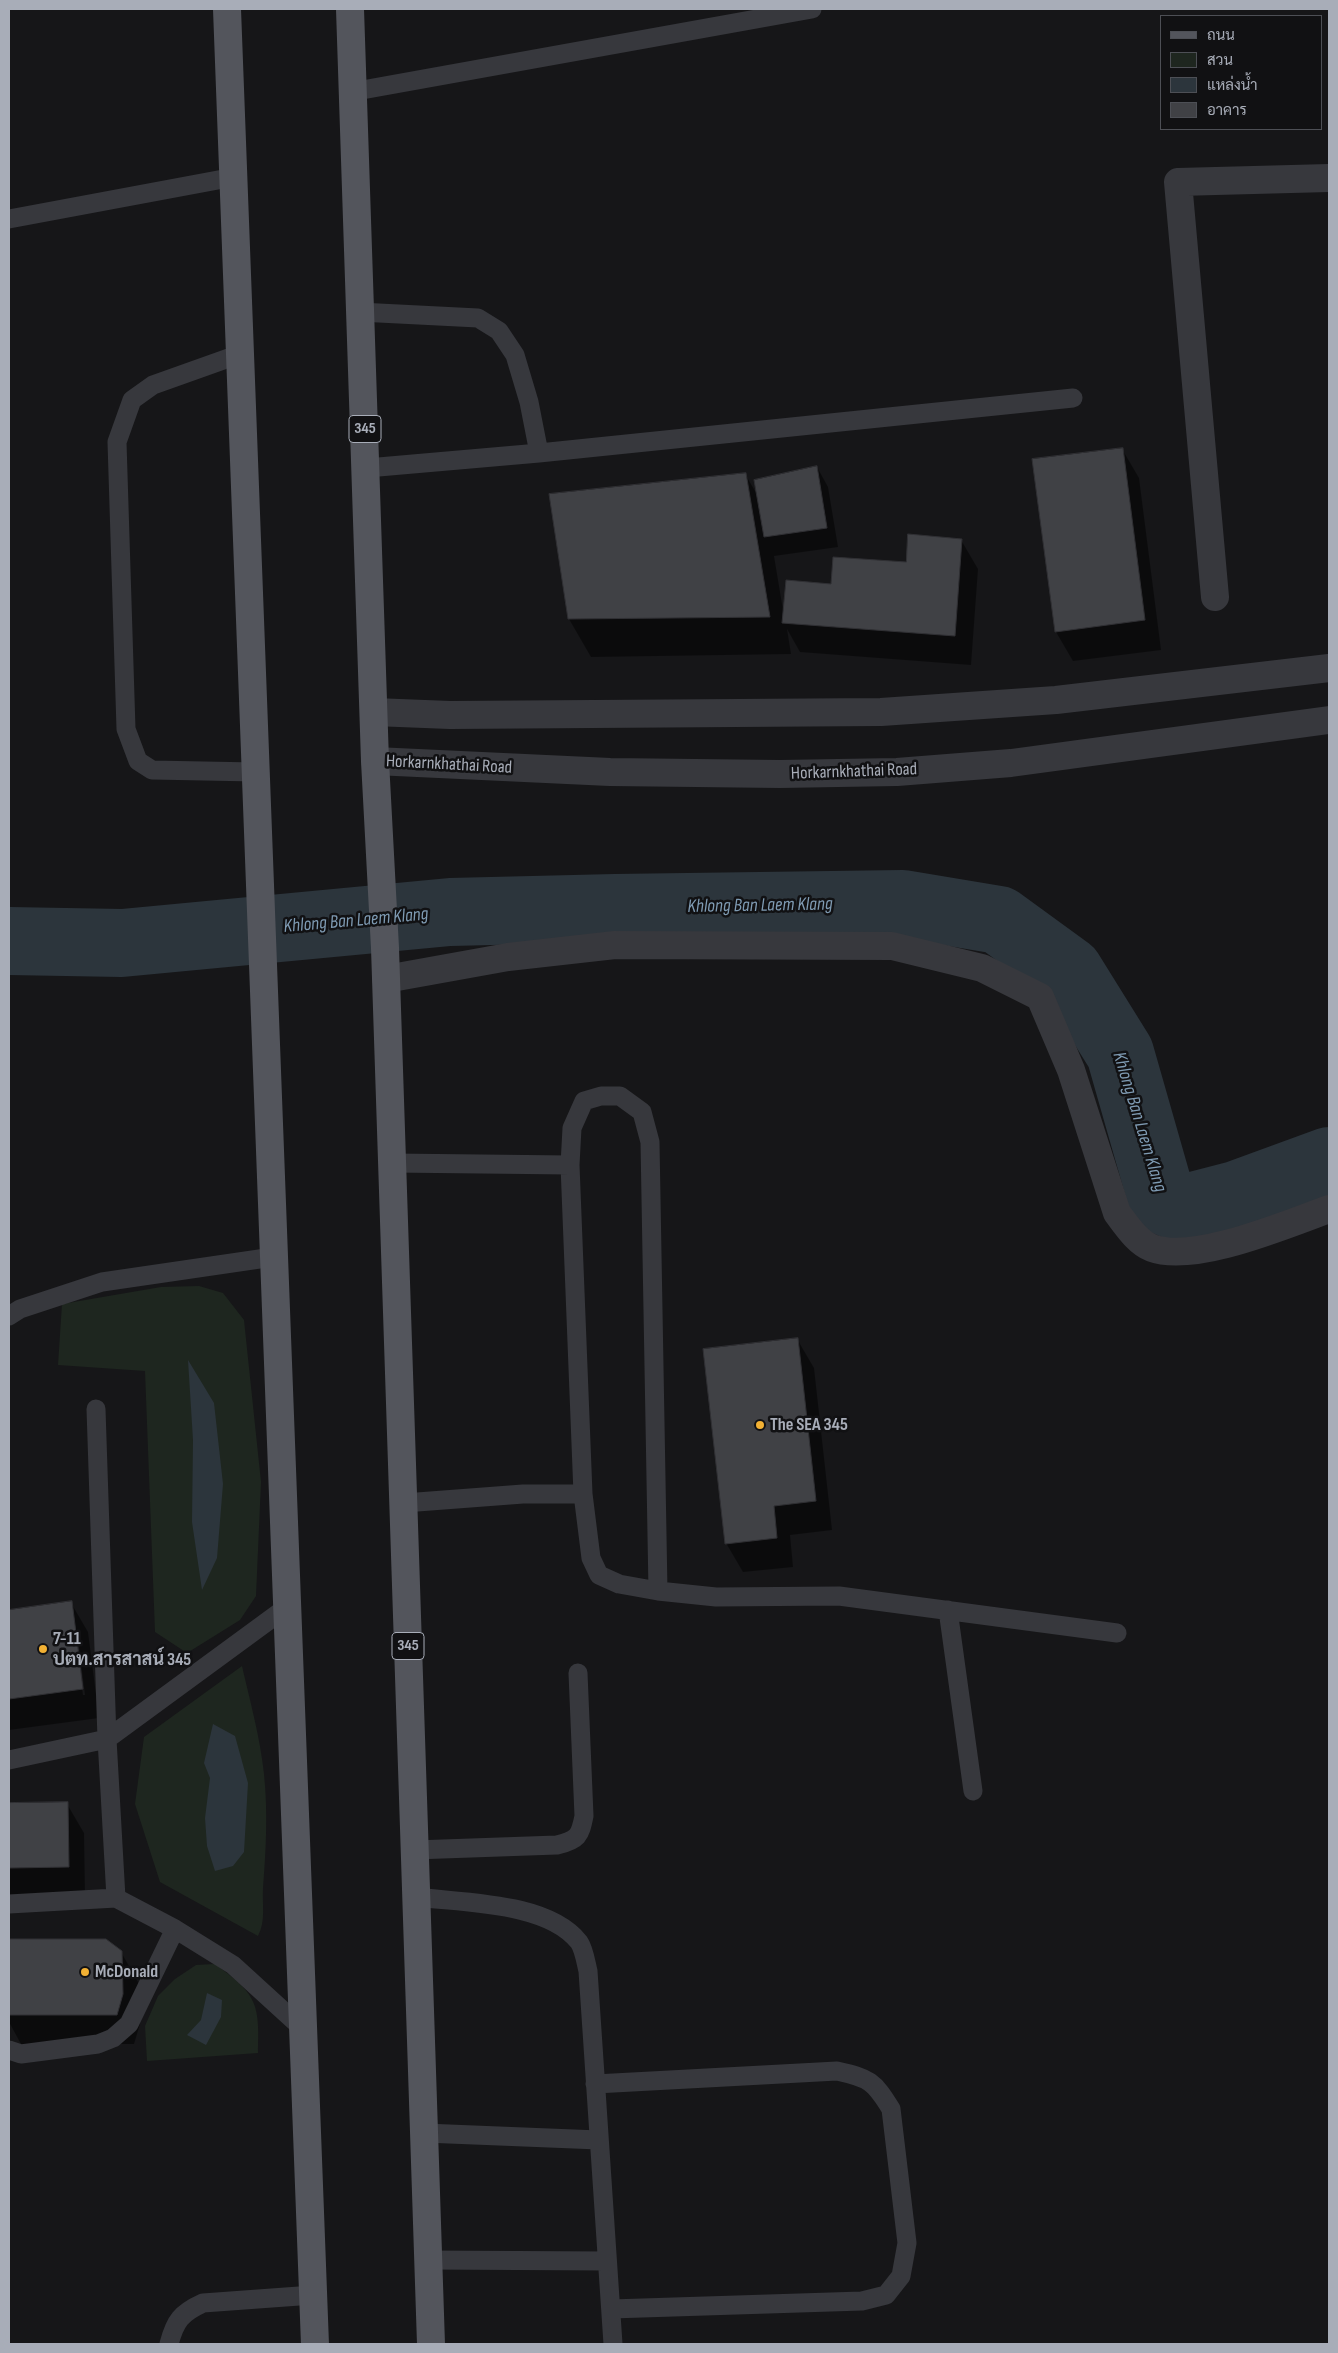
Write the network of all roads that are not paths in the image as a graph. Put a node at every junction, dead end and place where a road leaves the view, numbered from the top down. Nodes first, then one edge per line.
1 (227, 9) edge
2 (350, 9) edge
3 (812, 9) edge
4 (352, 92) junction
5 (234, 177) junction
6 (1329, 178) edge
7 (9, 219) edge
8 (359, 312) junction
9 (240, 354) junction
10 (1072, 398) dead end
11 (540, 454) junction
12 (367, 468) junction
13 (1215, 597) dead end
14 (1329, 668) edge
15 (374, 712) junction
16 (1329, 720) edge
17 (375, 761) junction
18 (256, 772) junction
19 (386, 978) junction
20 (392, 1163) junction
21 (570, 1165) junction
22 (1329, 1209) edge
23 (273, 1256) junction
24 (9, 1316) edge
25 (96, 1409) dead end
26 (583, 1494) junction
27 (404, 1503) junction
28 (658, 1592) junction
29 (287, 1607) junction
30 (948, 1610) junction
31 (1117, 1634) dead end
32 (578, 1673) dead end
33 (107, 1740) junction
34 (9, 1760) edge
35 (973, 1791) dead end
36 (414, 1850) junction
37 (416, 1897) junction
38 (116, 1898) junction
39 (9, 1904) edge
40 (174, 1929) junction
41 (302, 2028) junction
42 (9, 2050) edge
43 (596, 2084) junction
44 (424, 2133) junction
45 (599, 2140) junction
46 (427, 2260) junction
47 (607, 2261) junction
48 (313, 2295) junction
49 (612, 2309) junction
50 (169, 2344) edge
51 (315, 2344) edge
52 (430, 2344) edge
53 (613, 2344) edge

1 - 5 main road
2 - 4 main road, 345
3 - 4 lane
4 - 8 main road, 345
5 - 7 lane
5 - 9 main road
6 - 13 street
8 - 11 lane
8 - 12 main road, 345
9 - 18 main road
9 - 18 lane
10 - 11 lane
11 - 12 lane
12 - 15 main road, 345
14 - 15 street
15 - 17 main road, 345
16 - 17 street, Horkarnkhathai Road
17 - 19 main road, 345
18 - 23 main road
19 - 20 main road, 345
19 - 22 street
20 - 21 lane
20 - 27 main road, 345
21 - 26 lane
21 - 28 lane
23 - 24 lane
23 - 29 main road
25 - 33 lane
26 - 27 lane
26 - 28 lane
27 - 36 main road, 345
28 - 30 lane
29 - 33 lane
29 - 41 main road
30 - 31 lane
30 - 35 lane
32 - 36 lane
33 - 34 lane
33 - 38 lane
36 - 37 main road, 345
37 - 43 lane
37 - 44 main road, 345
38 - 39 lane
38 - 40 lane
40 - 41 lane
40 - 42 lane
41 - 48 main road
43 - 45 lane
43 - 49 lane
44 - 45 lane
44 - 46 main road, 345
45 - 47 lane
46 - 47 lane
46 - 52 main road, 345
47 - 49 lane
48 - 50 lane
48 - 51 main road
49 - 53 lane

